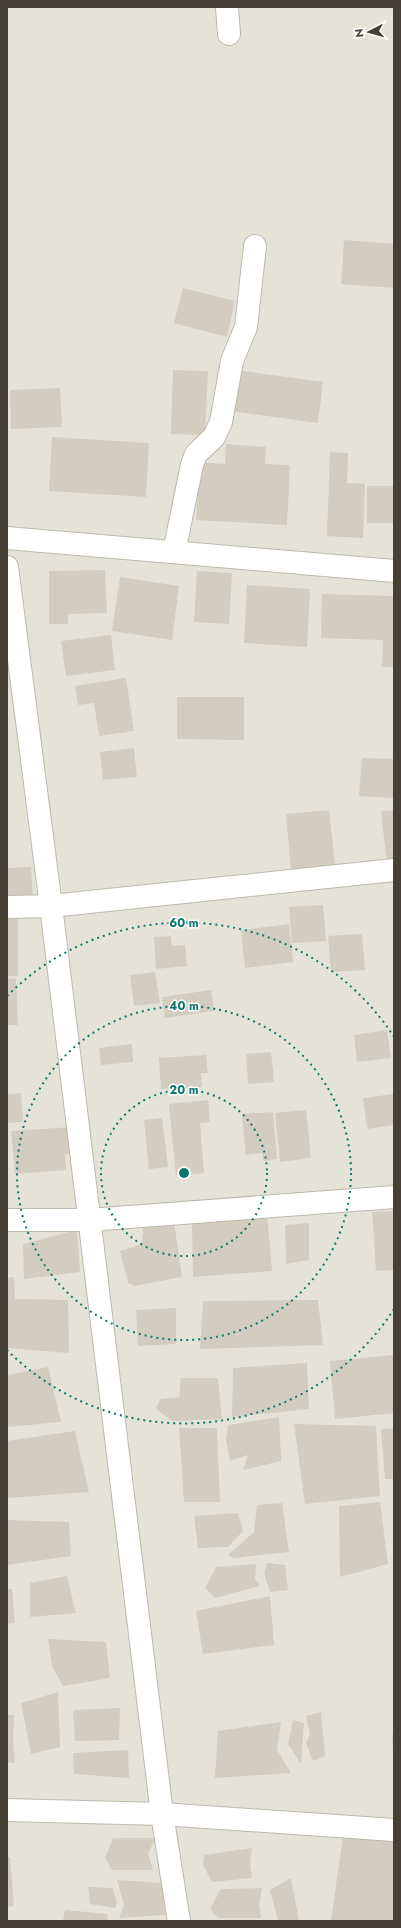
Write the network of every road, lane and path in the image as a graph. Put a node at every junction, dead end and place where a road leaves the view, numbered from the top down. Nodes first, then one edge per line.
1 (227, 7) edge
2 (229, 34) dead end
3 (255, 246) dead end
4 (7, 538) edge
5 (174, 552) junction
6 (7, 566) edge
7 (394, 571) edge
8 (394, 870) edge
9 (51, 906) junction
10 (7, 907) edge
11 (394, 1197) edge
12 (7, 1220) edge
13 (89, 1220) junction
14 (7, 1810) edge
15 (162, 1814) junction
16 (394, 1830) edge
17 (179, 1921) edge

1 - 2 street
3 - 5 street
4 - 5 street
5 - 7 street
6 - 9 street
8 - 9 street
9 - 10 street
9 - 13 street
11 - 13 street
12 - 13 street
13 - 15 street
14 - 15 street
15 - 16 street
15 - 17 street

